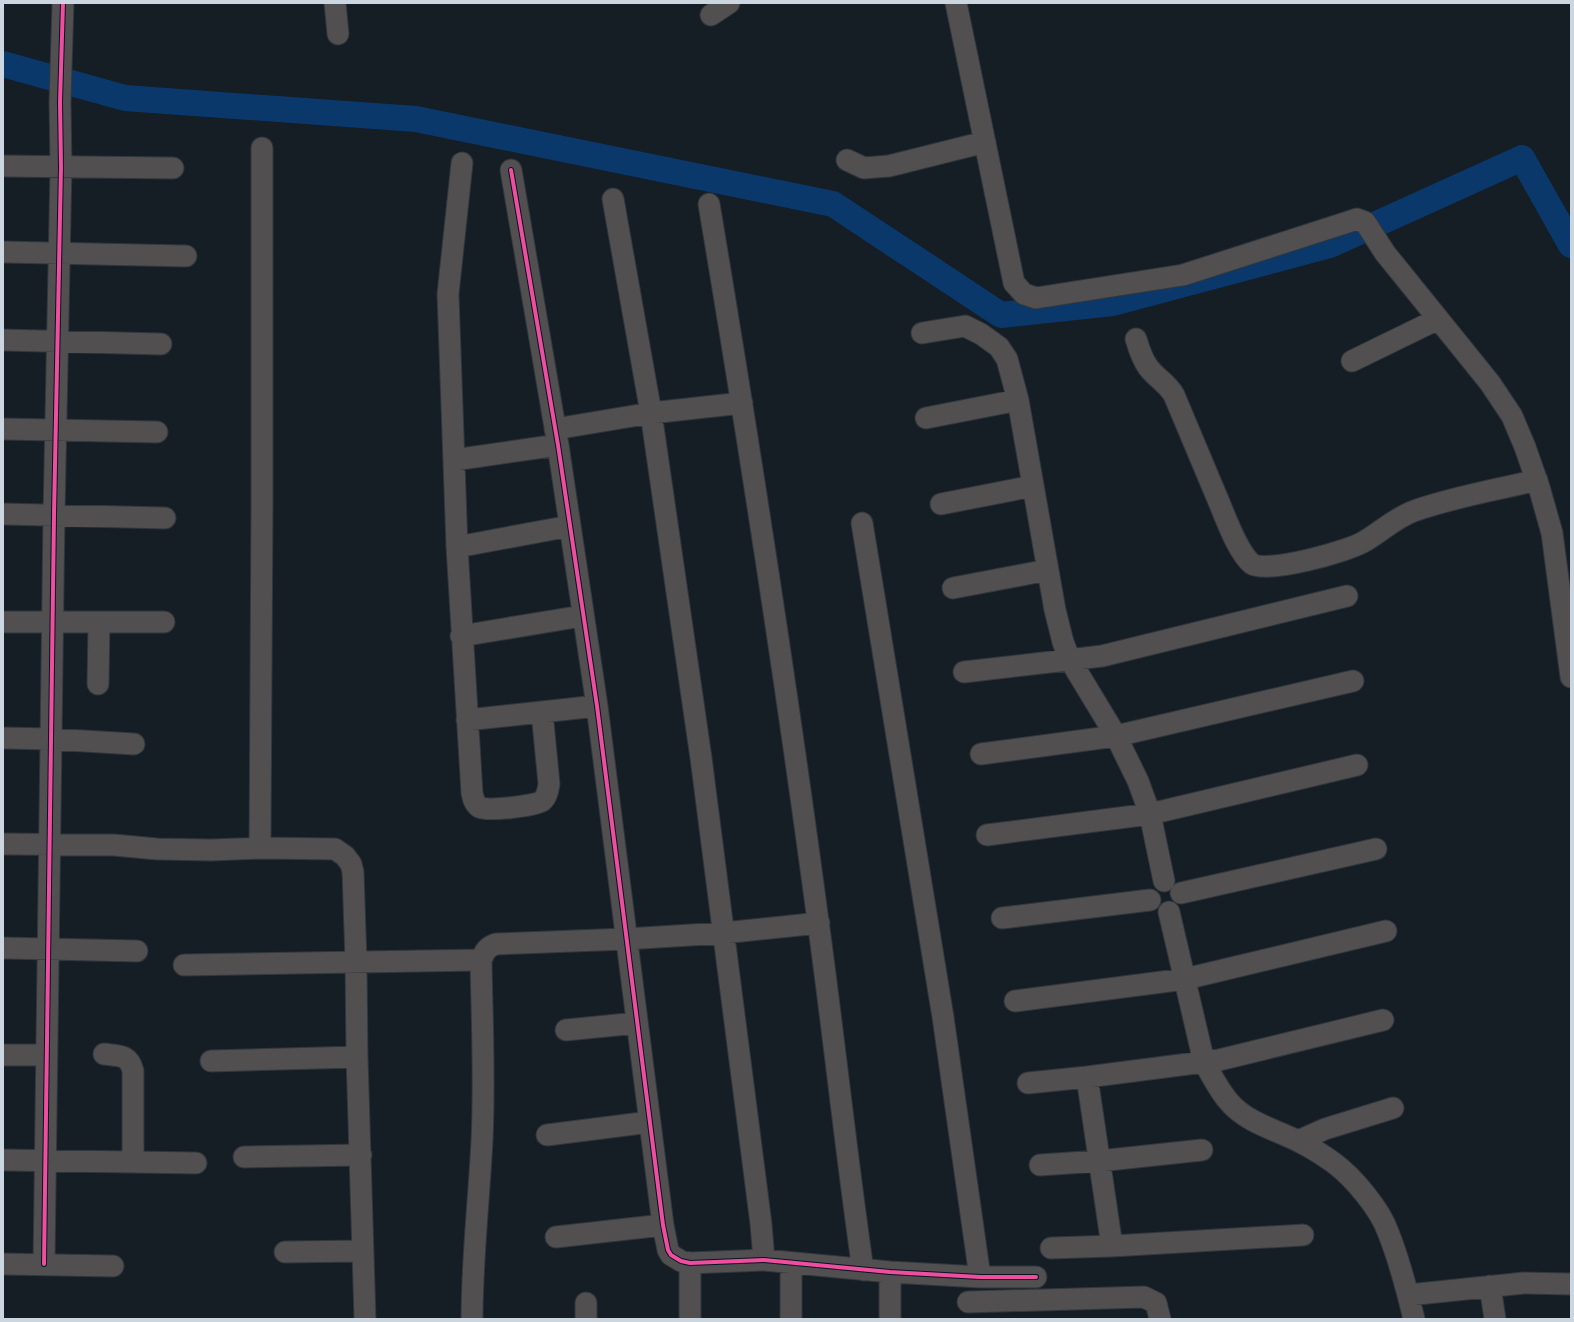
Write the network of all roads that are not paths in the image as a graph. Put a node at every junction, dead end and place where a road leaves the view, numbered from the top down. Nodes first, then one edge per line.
1 (63, 3) edge
2 (335, 3) edge
3 (729, 3) edge
4 (956, 3) edge
5 (711, 15) dead end
6 (338, 34) dead end
7 (985, 142) junction
8 (262, 148) dead end
9 (847, 160) dead end
10 (462, 163) dead end
11 (3, 166) edge
12 (61, 167) junction
13 (173, 168) dead end
14 (511, 170) dead end
15 (613, 199) dead end
16 (709, 204) dead end
17 (3, 252) edge
18 (59, 253) junction
19 (186, 256) dead end
20 (1438, 319) junction
21 (922, 333) dead end
22 (1136, 339) dead end
23 (3, 340) edge
24 (57, 341) junction
25 (161, 344) dead end
26 (1352, 361) dead end
27 (1018, 400) junction
28 (742, 403) junction
29 (651, 413) junction
30 (926, 418) dead end
31 (3, 429) edge
32 (57, 430) junction
33 (157, 432) dead end
34 (557, 437) junction
35 (454, 460) junction
36 (1537, 480) junction
37 (1033, 486) junction
38 (941, 504) dead end
39 (3, 514) edge
40 (54, 515) junction
41 (165, 518) dead end
42 (862, 523) dead end
43 (570, 526) junction
44 (457, 547) junction
45 (1048, 570) junction
46 (953, 588) dead end
47 (1347, 596) dead end
48 (582, 616) junction
49 (3, 622) edge
50 (53, 622) junction
51 (99, 622) junction
52 (164, 622) dead end
53 (461, 636) junction
54 (1070, 660) junction
55 (964, 672) dead end
56 (1571, 677) edge
57 (1352, 681) dead end
58 (98, 684) dead end
59 (596, 706) junction
60 (542, 712) junction
61 (467, 720) junction
62 (1116, 736) junction
63 (3, 738) edge
64 (51, 739) junction
65 (134, 744) dead end
66 (981, 754) dead end
67 (1357, 765) dead end
68 (1150, 814) junction
69 (987, 835) dead end
70 (3, 844) edge
71 (50, 844) junction
72 (260, 848) junction
73 (1376, 849) dead end
74 (1164, 881) junction
75 (1181, 893) junction
76 (1150, 900) junction
77 (1169, 912) junction
78 (1002, 918) dead end
79 (819, 923) junction
80 (1386, 931) dead end
81 (723, 933) junction
82 (626, 939) junction
83 (3, 948) edge
84 (49, 949) junction
85 (137, 951) dead end
86 (481, 960) junction
87 (356, 961) junction
88 (184, 965) dead end
89 (1185, 979) junction
90 (1014, 1001) dead end
91 (1383, 1020) dead end
92 (637, 1023) junction
93 (566, 1030) dead end
94 (104, 1054) dead end
95 (3, 1055) edge
96 (47, 1055) junction
97 (357, 1057) junction
98 (211, 1060) dead end
99 (1204, 1062) junction
100 (1087, 1077) junction
101 (1028, 1083) dead end
102 (1393, 1108) dead end
103 (650, 1122) junction
104 (547, 1135) dead end
105 (1298, 1141) junction
106 (1202, 1150) dead end
107 (361, 1156) junction
108 (244, 1157) dead end
109 (3, 1160) edge
110 (45, 1161) junction
111 (1099, 1161) junction
112 (132, 1162) junction
113 (196, 1163) dead end
114 (1040, 1165) dead end
115 (663, 1225) junction
116 (1303, 1235) dead end
117 (556, 1237) dead end
118 (1112, 1246) junction
119 (1051, 1248) dead end
120 (362, 1251) junction
121 (285, 1252) dead end
122 (764, 1260) junction
123 (690, 1263) junction
124 (791, 1263) junction
125 (3, 1264) edge
126 (44, 1264) junction
127 (112, 1266) dead end
128 (863, 1270) junction
129 (890, 1272) junction
130 (1036, 1276) dead end
131 (980, 1277) junction
132 (1571, 1284) edge
133 (1490, 1286) junction
134 (1408, 1295) junction
135 (968, 1302) dead end
136 (365, 1319) edge
137 (472, 1319) edge
138 (690, 1319) edge
139 (791, 1319) edge
140 (890, 1319) edge
141 (1160, 1319) edge
142 (1414, 1319) edge
143 (1495, 1319) edge

1 - 12 street
2 - 6 street
3 - 5 street
4 - 7 street
7 - 9 street
7 - 20 street
8 - 72 street
10 - 35 street
11 - 12 street
12 - 13 street
12 - 18 street
14 - 34 street
15 - 29 street
16 - 28 street
17 - 18 street
18 - 19 street
18 - 24 street
20 - 26 street
20 - 36 street
21 - 27 street
22 - 36 street
23 - 24 street
24 - 25 street
24 - 32 street
27 - 30 street
27 - 37 street
28 - 29 street
28 - 79 street
29 - 34 street
29 - 81 street
31 - 32 street
32 - 33 street
32 - 40 street
34 - 35 street
34 - 43 street
35 - 44 street
36 - 56 street
37 - 38 street
37 - 45 street
39 - 40 street
40 - 41 street
40 - 50 street
42 - 131 street
43 - 44 street
43 - 48 street
44 - 53 street
45 - 46 street
45 - 54 street
47 - 54 street
48 - 53 street
48 - 59 street
49 - 50 street
50 - 51 street
50 - 64 street
51 - 52 street
51 - 58 street
53 - 61 street
54 - 55 street
54 - 62 street
57 - 62 street
59 - 60 street
59 - 82 street
60 - 61 street
60 - 61 street
62 - 66 street
62 - 68 street
63 - 64 street
64 - 65 street
64 - 71 street
67 - 68 street
68 - 69 street
68 - 74 street
70 - 71 street
71 - 72 street
71 - 84 street
72 - 87 street
73 - 75 street
74 - 75 street
74 - 76 street
75 - 77 street
76 - 77 street
76 - 78 street
77 - 89 street
79 - 81 street
79 - 128 street
80 - 89 street
81 - 82 street
81 - 122 street
82 - 86 street
82 - 92 street
83 - 84 street
84 - 85 street
84 - 96 street
86 - 87 street
86 - 137 street
87 - 88 street
87 - 97 street
89 - 90 street
89 - 99 street
91 - 99 street
92 - 93 street
92 - 103 street
94 - 112 street
95 - 96 street
96 - 110 street
97 - 98 street
97 - 107 street
99 - 100 street
99 - 105 street
100 - 101 street
100 - 111 street
102 - 105 street
103 - 104 street
103 - 115 street
105 - 134 street
106 - 111 street
107 - 108 street
107 - 120 street
109 - 110 street
110 - 112 street
110 - 126 street
111 - 114 street
111 - 118 street
112 - 113 street
115 - 117 street
115 - 123 street
116 - 118 street
118 - 119 street
120 - 121 street
120 - 136 street
122 - 123 street
122 - 124 street
123 - 138 street
124 - 128 street
124 - 139 street
125 - 126 street
126 - 127 street
128 - 129 street
129 - 131 street
129 - 140 street
130 - 131 street
132 - 133 street
133 - 134 street
133 - 143 street
134 - 142 street
135 - 141 street

